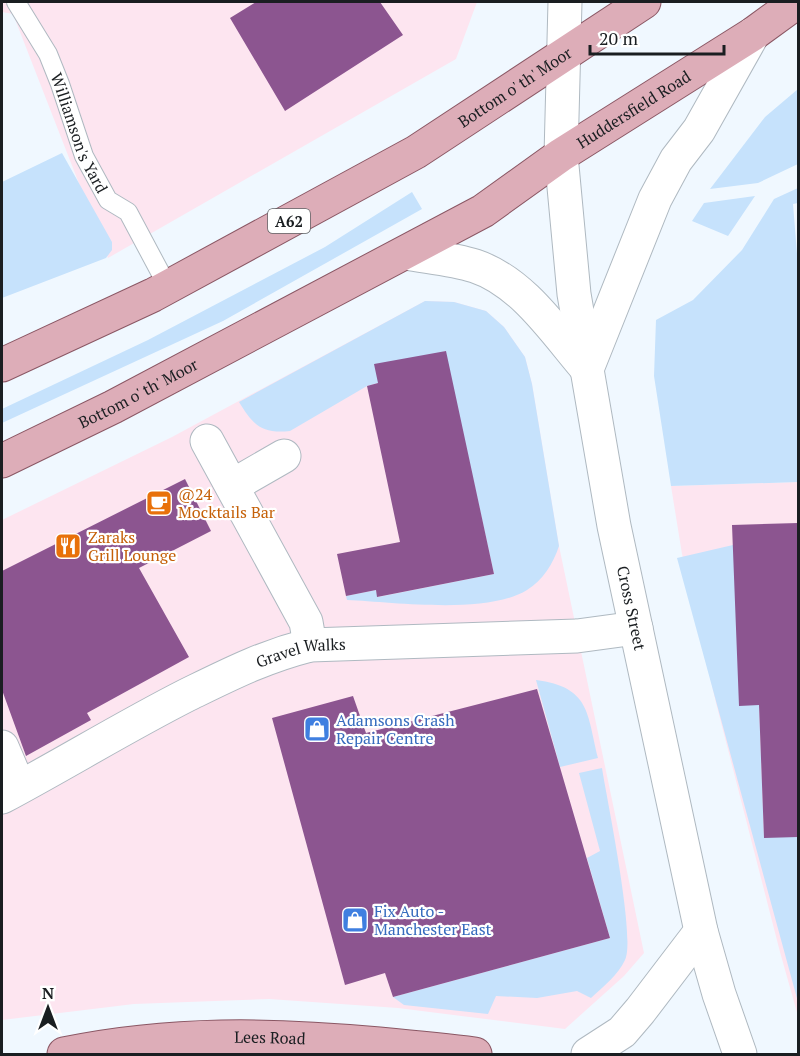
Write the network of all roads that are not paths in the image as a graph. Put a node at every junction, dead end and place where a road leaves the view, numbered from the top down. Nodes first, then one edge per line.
1 (16, 2) edge
2 (565, 2) edge
3 (644, 2) edge
4 (797, 2) edge
5 (753, 34) junction
6 (564, 54) junction
7 (561, 155) junction
8 (406, 253) junction
9 (168, 286) junction
10 (2, 365) edge
11 (587, 369) junction
12 (207, 441) dead end
13 (284, 456) dead end
14 (2, 461) edge
15 (232, 486) junction
16 (636, 628) junction
17 (310, 645) junction
18 (2, 747) edge
19 (10, 792) edge
20 (700, 931) junction
21 (64, 1054) edge
22 (475, 1054) edge
23 (588, 1054) edge
24 (740, 1054) edge

1 - 9 lane, Williamson's Yard
2 - 6 main road
3 - 6 main road, A62
4 - 5 main road, Huddersfield Road
5 - 7 main road, Huddersfield Road
5 - 11 main road
6 - 7 main road, Bottom o' th' Moor
6 - 9 main road, Bottom o' th' Moor / A62
7 - 8 main road, Bottom o' th' Moor
7 - 11 main road, Cross Street
8 - 11 main road
8 - 14 main road, Bottom o' th' Moor
9 - 10 main road, Bottom o' th' Moor / A62
11 - 16 main road, Cross Street
12 - 15 main road
13 - 15 main road
15 - 17 main road
16 - 17 main road, Gravel Walks
16 - 20 main road, Cross Street
17 - 19 main road, Gravel Walks
18 - 19 main road
20 - 23 main road
20 - 24 main road, Cross Street
21 - 22 main road, Lees Road

